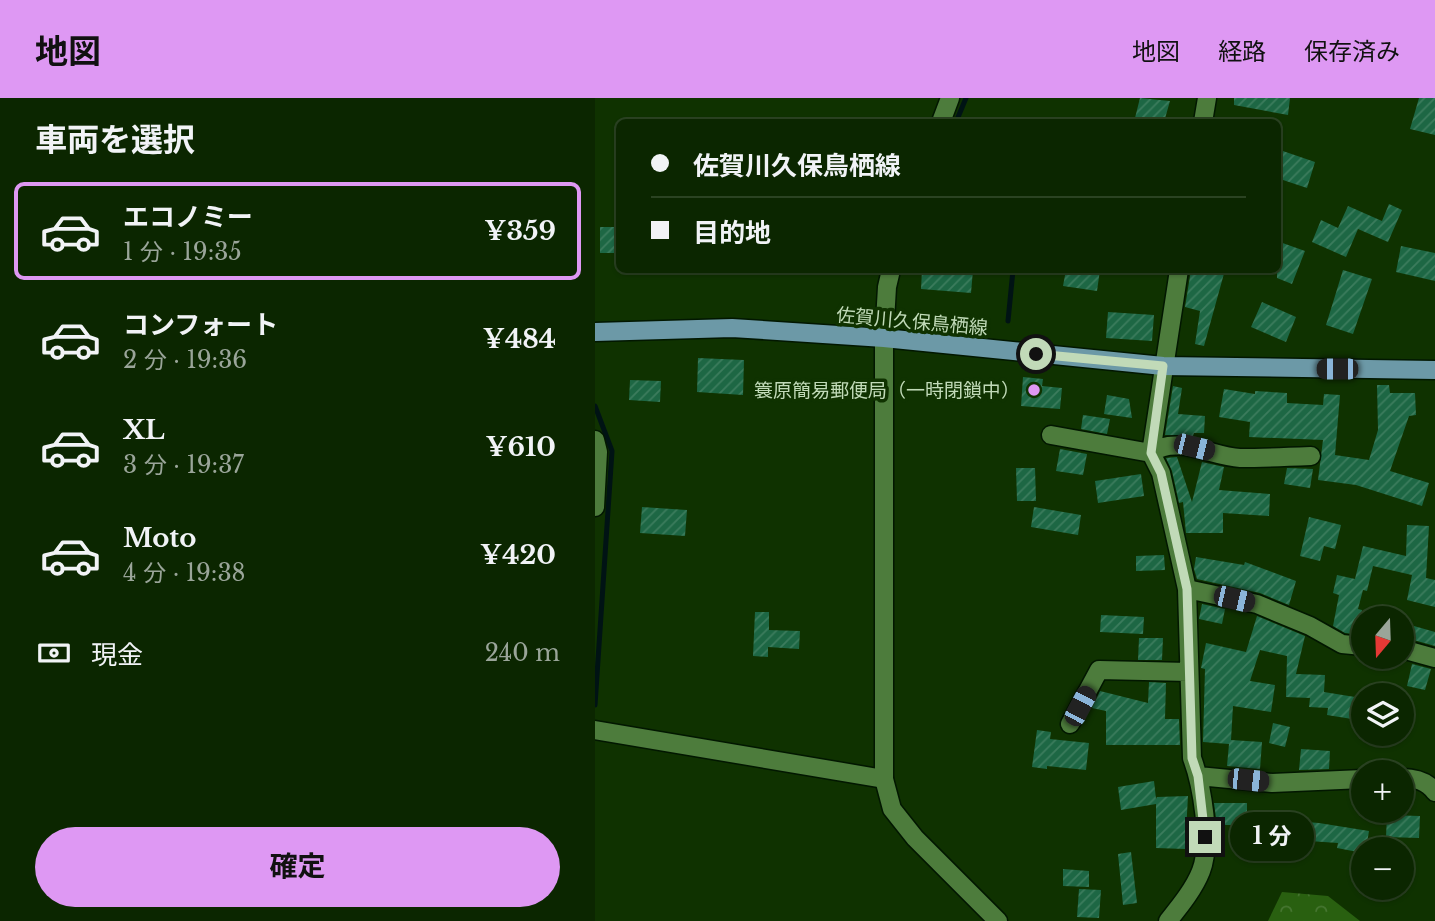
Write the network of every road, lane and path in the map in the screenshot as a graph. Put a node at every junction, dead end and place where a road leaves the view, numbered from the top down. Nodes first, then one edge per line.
1 (950, 98) edge
2 (1207, 98) edge
3 (942, 119) edge
4 (1204, 119) edge
5 (890, 273) edge
6 (1178, 273) edge
7 (595, 332) edge
8 (884, 338) junction
9 (1163, 366) junction
10 (1435, 370) edge
11 (1051, 435) dead end
12 (595, 440) edge
13 (1151, 453) junction
14 (1311, 456) dead end
15 (595, 507) edge
16 (1187, 589) junction
17 (1351, 645) edge
18 (1414, 652) edge
19 (1435, 658) edge
20 (1189, 672) junction
21 (1070, 724) dead end
22 (599, 731) edge
23 (1198, 776) junction
24 (884, 779) junction
25 (1414, 779) edge
26 (1351, 780) edge
27 (1435, 792) edge
28 (998, 921) edge
29 (1168, 921) edge

1 - 3 street
2 - 4 street
5 - 8 street
6 - 9 street
7 - 8 main road, 佐賀川久保鳥栖線
8 - 9 main road, 佐賀川久保鳥栖線
8 - 24 street
9 - 10 main road, 佐賀川久保鳥栖線
9 - 13 street
11 - 13 street
12 - 15 street
13 - 14 street
13 - 16 street
16 - 17 street
16 - 20 street
18 - 19 street
20 - 21 street
20 - 23 street
22 - 24 street
23 - 26 street
23 - 29 street
24 - 28 street
25 - 27 street

